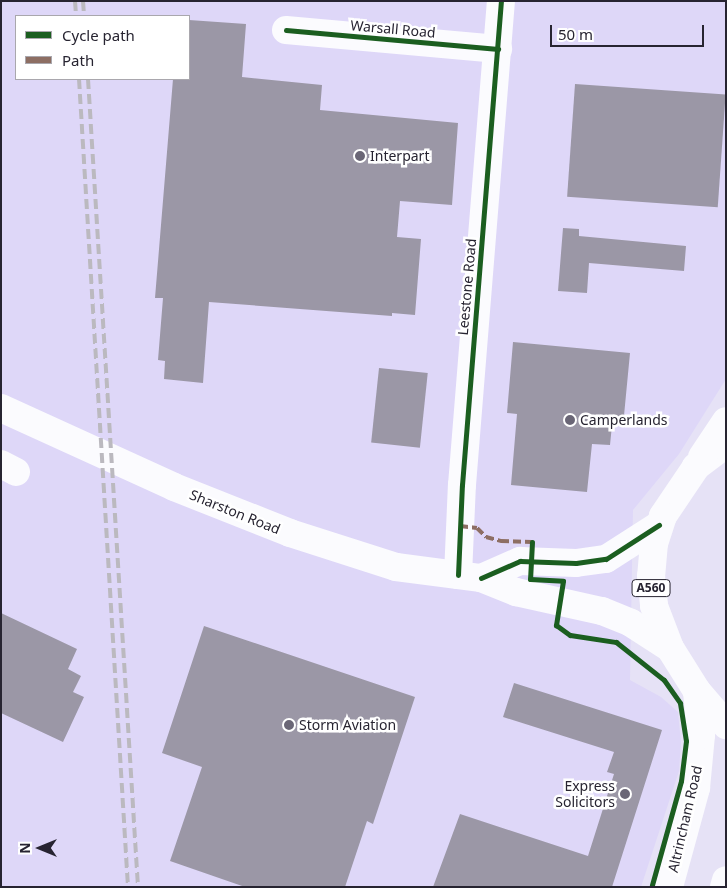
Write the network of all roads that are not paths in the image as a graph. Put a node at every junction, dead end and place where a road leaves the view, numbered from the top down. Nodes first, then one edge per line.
1 (501, 1) edge
2 (286, 30) dead end
3 (498, 49) junction
4 (1, 408) edge
5 (726, 422) edge
6 (726, 444) edge
7 (696, 467) junction
8 (659, 525) junction
9 (470, 576) junction
10 (670, 648) junction
11 (696, 691) junction
12 (726, 725) edge
13 (726, 880) edge
14 (669, 887) edge
15 (724, 887) edge

1 - 3 main road, Leestone Road
2 - 3 main road, Warsall Road
3 - 9 main road, Leestone Road
4 - 9 main road, Sharston Road
5 - 7 main road
6 - 7 main road, A560
7 - 8 main road, A560
8 - 9 main road
8 - 10 main road, A560
9 - 10 main road, Sharston Road
10 - 11 main road, A560
11 - 12 main road, A560
11 - 14 main road, Altrincham Road / A560
13 - 15 main road

